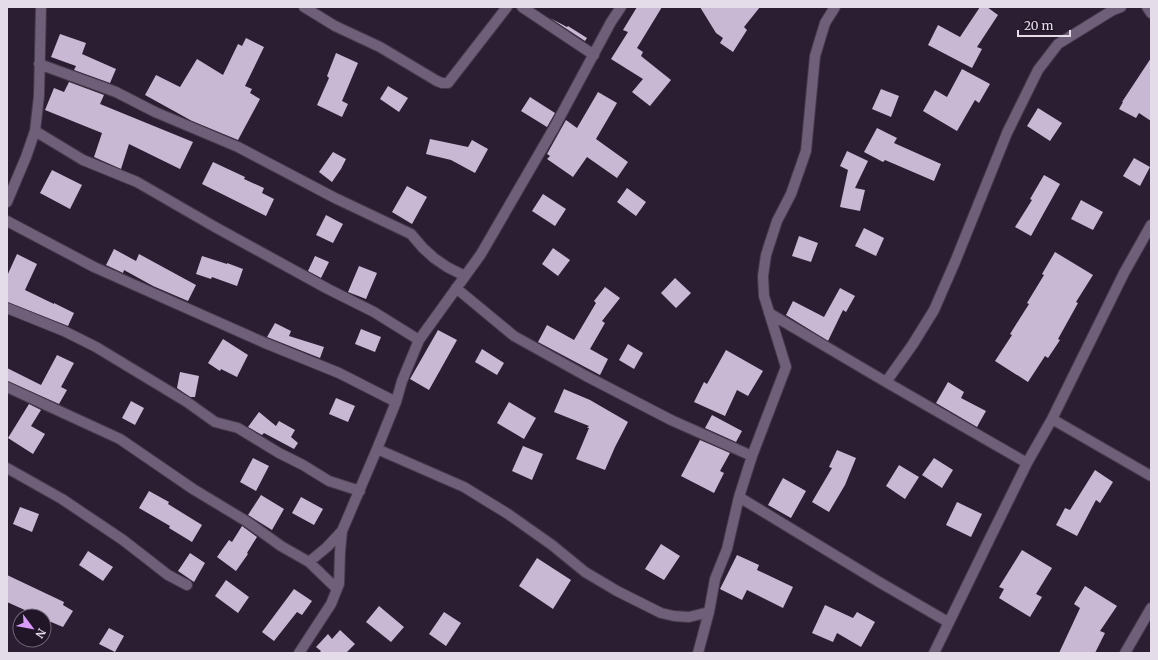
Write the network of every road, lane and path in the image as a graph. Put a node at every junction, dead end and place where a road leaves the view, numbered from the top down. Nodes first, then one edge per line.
1 (41, 7) edge
2 (304, 7) edge
3 (522, 7) edge
4 (621, 7) edge
5 (835, 7) edge
6 (1121, 7) edge
7 (1147, 7) edge
8 (502, 9) edge
9 (1151, 13) edge
10 (594, 54) junction
11 (39, 64) junction
12 (35, 131) junction
13 (7, 202) edge
14 (7, 221) edge
15 (1151, 225) edge
16 (465, 276) junction
17 (456, 288) junction
18 (7, 308) edge
19 (769, 313) junction
20 (419, 340) junction
21 (886, 382) junction
22 (7, 387) edge
23 (396, 402) junction
24 (1052, 419) junction
25 (377, 449) junction
26 (752, 456) junction
27 (1027, 464) junction
28 (7, 468) edge
29 (1151, 476) edge
30 (360, 491) junction
31 (739, 497) junction
32 (342, 531) junction
33 (309, 562) junction
34 (187, 585) dead end
35 (337, 589) junction
36 (1151, 608) edge
37 (709, 612) junction
38 (948, 622) junction
39 (299, 653) edge
40 (698, 653) edge
41 (934, 653) edge
42 (1125, 653) edge

1 - 11 street
2 - 8 street
3 - 10 street
4 - 10 street
5 - 19 street
6 - 21 street
7 - 9 street
10 - 16 street
11 - 12 street
11 - 16 street
12 - 13 street
12 - 20 street
14 - 23 street
15 - 24 street
16 - 17 street
17 - 20 street
17 - 26 street
18 - 30 street
19 - 21 street
19 - 26 street
20 - 23 street
21 - 27 street
22 - 33 street
23 - 25 street
24 - 27 street
24 - 29 street
25 - 30 street
25 - 37 street
26 - 31 street
27 - 38 street
28 - 34 street
30 - 32 street
31 - 37 street
31 - 38 street
32 - 33 street
32 - 35 street
33 - 35 street
35 - 39 street
36 - 42 street
37 - 40 street
38 - 41 street

